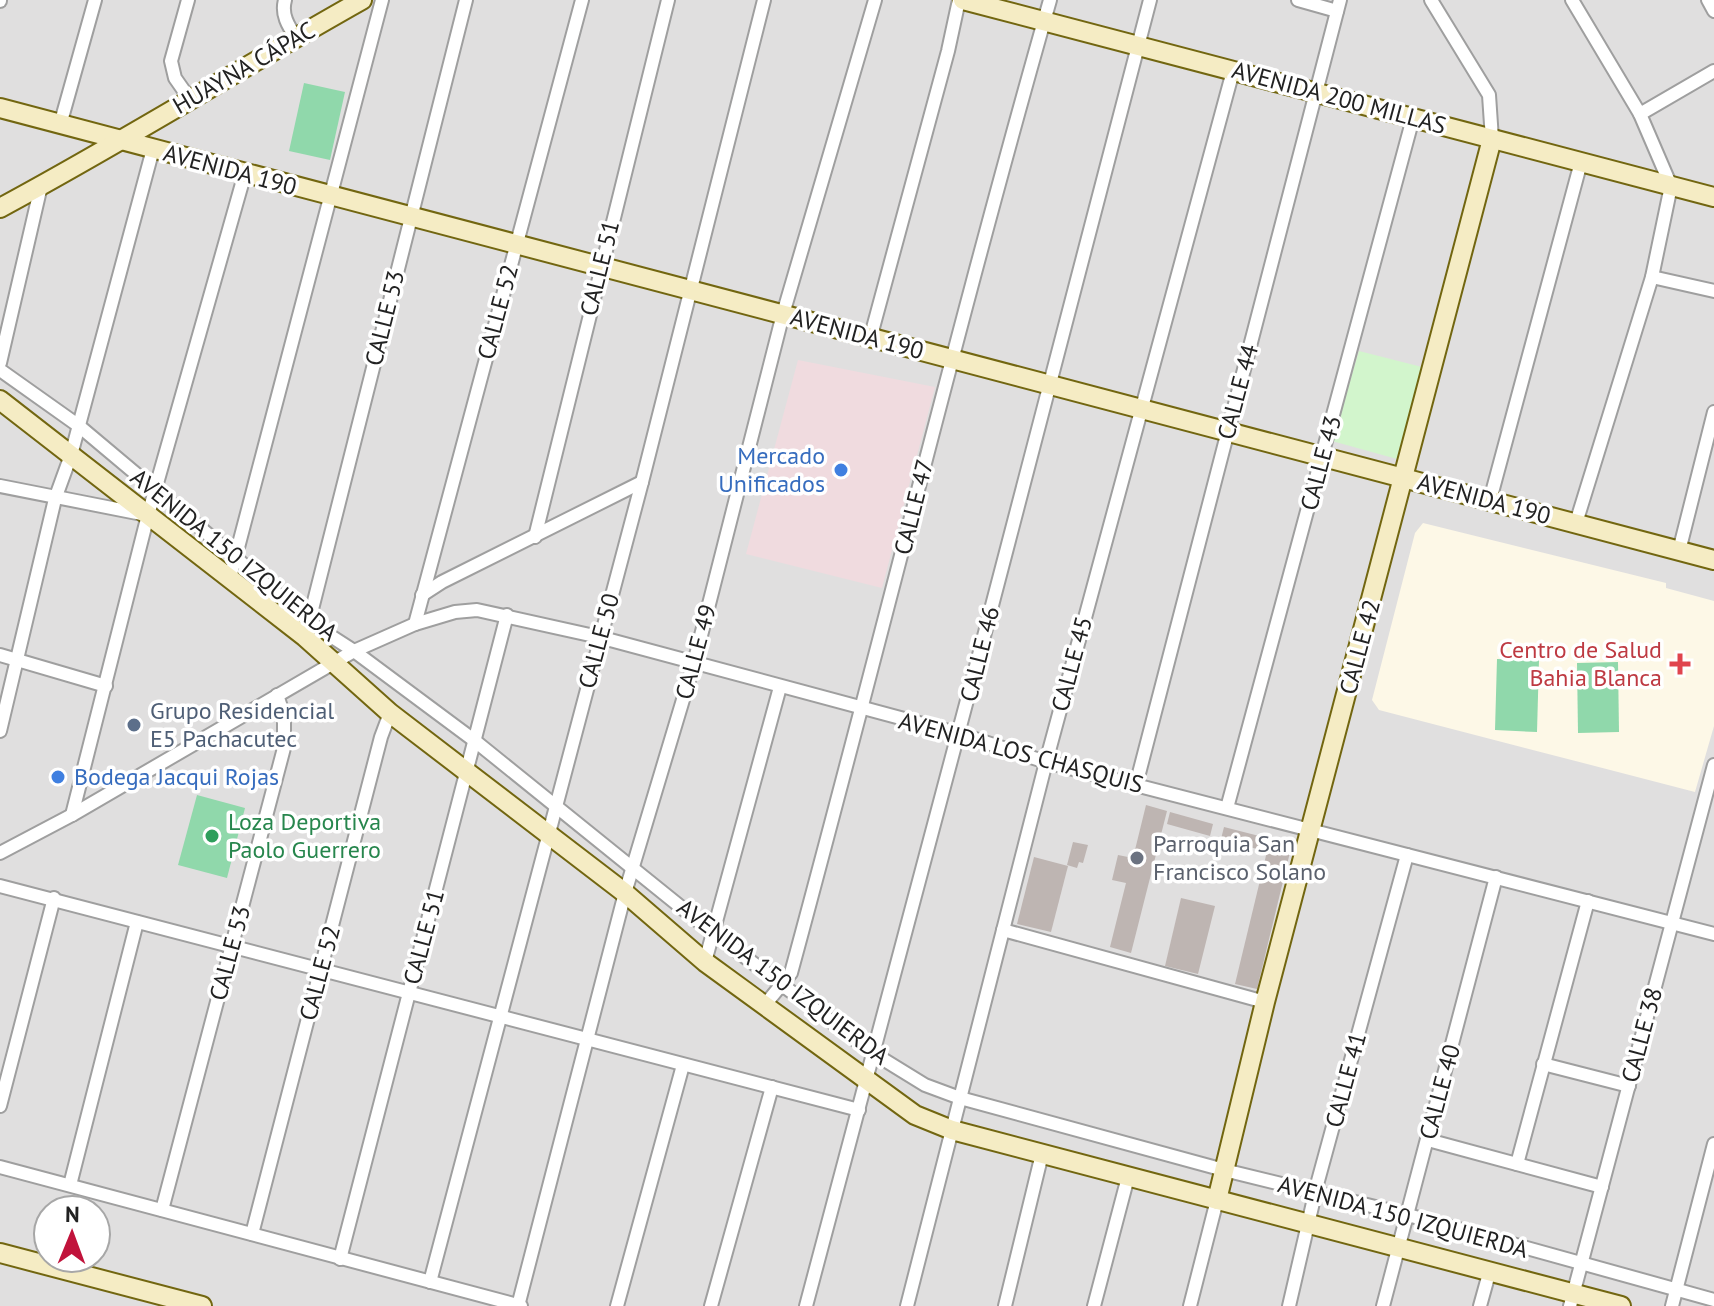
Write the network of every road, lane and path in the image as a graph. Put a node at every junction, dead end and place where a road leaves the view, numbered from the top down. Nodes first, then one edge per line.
1 (95, 0) edge
2 (188, 0) edge
3 (285, 0) edge
4 (362, 0) edge
5 (382, 0) edge
6 (466, 0) edge
7 (582, 0) edge
8 (668, 0) edge
9 (764, 0) edge
10 (875, 0) edge
11 (961, 0) edge
12 (1050, 0) edge
13 (1150, 0) edge
14 (1298, 0) edge
15 (1431, 0) edge
16 (1572, 0) edge
17 (1708, 0) edge
18 (1339, 5) edge
19 (1714, 11) edge
20 (1044, 21) junction
21 (296, 37) junction
22 (1138, 46) junction
23 (1233, 71) junction
24 (1714, 71) edge
25 (1317, 93) junction
26 (189, 98) junction
27 (0, 108) edge
28 (1640, 114) junction
29 (1413, 118) junction
30 (60, 125) junction
31 (1492, 139) junction
32 (122, 141) junction
33 (153, 149) junction
34 (1581, 162) junction
35 (245, 173) junction
36 (41, 186) junction
37 (1671, 186) junction
38 (331, 196) junction
39 (1714, 197) edge
40 (0, 208) edge
41 (410, 217) junction
42 (516, 246) junction
43 (600, 268) junction
44 (1652, 277) junction
45 (690, 291) junction
46 (1714, 291) edge
47 (783, 314) junction
48 (870, 339) junction
49 (952, 360) junction
50 (0, 363) edge
51 (0, 370) edge
52 (1048, 385) junction
53 (0, 400) edge
54 (1140, 409) junction
55 (1714, 412) edge
56 (79, 426) junction
57 (1228, 432) junction
58 (1709, 451) edge
59 (71, 455) junction
60 (1323, 456) junction
61 (1405, 478) junction
62 (642, 482) junction
63 (0, 486) edge
64 (155, 490) junction
65 (55, 499) junction
66 (1490, 500) junction
67 (148, 515) junction
68 (1576, 523) junction
69 (535, 537) junction
70 (1679, 551) junction
71 (235, 557) junction
72 (1714, 560) edge
73 (230, 578) junction
74 (422, 595) junction
75 (507, 615) junction
76 (415, 624) junction
77 (307, 629) junction
78 (599, 637) junction
79 (354, 651) junction
80 (0, 655) edge
81 (19, 660) junction
82 (334, 662) junction
83 (694, 663) junction
84 (106, 686) junction
85 (780, 687) junction
86 (277, 695) junction
87 (863, 710) junction
88 (390, 713) junction
89 (0, 731) edge
90 (960, 734) junction
91 (475, 741) junction
92 (1046, 762) junction
93 (1714, 765) edge
94 (467, 774) junction
95 (1136, 785) junction
96 (557, 806) junction
97 (1227, 808) junction
98 (72, 815) junction
99 (1311, 830) junction
100 (549, 836) junction
101 (0, 853) edge
102 (1407, 855) junction
103 (633, 867) junction
104 (1496, 877) junction
105 (0, 886) edge
106 (625, 893) junction
107 (54, 898) junction
108 (1588, 901) junction
109 (137, 922) junction
110 (1672, 923) junction
111 (1003, 930) junction
112 (713, 933) junction
113 (1714, 934) edge
114 (232, 944) junction
115 (705, 962) junction
116 (321, 968) junction
117 (782, 984) junction
118 (410, 992) junction
119 (1265, 1002) junction
120 (764, 1006) junction
121 (501, 1016) junction
122 (588, 1039) junction
123 (873, 1053) junction
124 (1543, 1064) junction
125 (683, 1065) junction
126 (865, 1080) junction
127 (1629, 1086) junction
128 (772, 1087) junction
129 (960, 1098) junction
130 (0, 1106) edge
131 (859, 1110) junction
132 (952, 1130) junction
133 (1428, 1140) junction
134 (1714, 1144) edge
135 (1042, 1154) junction
136 (1517, 1164) junction
137 (0, 1167) edge
138 (1224, 1170) junction
139 (1128, 1177) junction
140 (70, 1185) junction
141 (1602, 1187) junction
142 (1316, 1193) junction
143 (1217, 1200) junction
144 (162, 1210) junction
145 (1408, 1215) junction
146 (1310, 1225) junction
147 (252, 1234) junction
148 (1400, 1246) junction
149 (0, 1253) edge
150 (340, 1259) junction
151 (1581, 1264) junction
152 (1490, 1270) junction
153 (430, 1282) junction
154 (1676, 1289) junction
155 (1572, 1300) edge
156 (1714, 1300) edge
157 (202, 1306) edge
158 (519, 1306) edge
159 (617, 1306) edge
160 (711, 1306) edge
161 (806, 1306) edge
162 (907, 1306) edge
163 (1005, 1306) edge
164 (1094, 1306) edge
165 (1190, 1306) edge
166 (1289, 1306) edge
167 (1383, 1306) edge
168 (1480, 1306) edge
169 (1621, 1306) edge
170 (1672, 1306) edge

1 - 30 street
2 - 26 street
3 - 21 street
4 - 21 street, HUAYNA CÁPAC
5 - 38 street
6 - 41 street, CALLE 53
7 - 42 street, CALLE 52
8 - 43 street, CALLE 51
9 - 45 street, CALLE 50
10 - 47 street, CALLE 49
11 - 20 street, AVENIDA 200 MILLAS
11 - 48 street
12 - 20 street, CALLE 47
13 - 22 street, CALLE 46
14 - 18 street
15 - 31 street, CALLE 42
16 - 28 street
17 - 19 street
18 - 25 street, CALLE 44
20 - 22 street, AVENIDA 200 MILLAS
20 - 49 street, CALLE 47
21 - 26 street, HUAYNA CÁPAC
22 - 23 street, AVENIDA 200 MILLAS
22 - 52 street, CALLE 46
23 - 25 street, AVENIDA 200 MILLAS
23 - 54 street, CALLE 45
24 - 28 street
25 - 29 street, AVENIDA 200 MILLAS
25 - 57 street, CALLE 44
26 - 32 street, HUAYNA CÁPAC
27 - 30 street, AVENIDA 190
28 - 37 street
29 - 31 street, AVENIDA 200 MILLAS
29 - 60 street, CALLE 43
30 - 32 street, AVENIDA 190
31 - 34 street, AVENIDA 200 MILLAS
31 - 61 street, CALLE 42
32 - 33 street, AVENIDA 190
32 - 36 street, HUAYNA CÁPAC
33 - 35 street, AVENIDA 190
33 - 56 street
34 - 37 street, AVENIDA 200 MILLAS
34 - 66 street
35 - 38 street, AVENIDA 190
35 - 64 street
36 - 40 street, HUAYNA CÁPAC
36 - 50 street
37 - 39 street, AVENIDA 200 MILLAS
37 - 44 street
38 - 41 street, AVENIDA 190
38 - 71 street
41 - 42 street, AVENIDA 190
41 - 77 street, CALLE 53
42 - 43 street, AVENIDA 190
42 - 74 street, CALLE 52
43 - 45 street, AVENIDA 190
43 - 69 street, CALLE 51
44 - 46 street
44 - 68 street
45 - 47 street, AVENIDA 190
45 - 62 street, CALLE 50
47 - 48 street, AVENIDA 190
47 - 83 street, CALLE 49
48 - 49 street, AVENIDA 190
49 - 52 street, AVENIDA 190
49 - 87 street, CALLE 47
51 - 56 street, AVENIDA 150 IZQUIERDA
52 - 54 street, AVENIDA 190
52 - 90 street, CALLE 46
53 - 59 street, AVENIDA 150 IZQUIERDA
54 - 57 street, AVENIDA 190
54 - 92 street, CALLE 45
55 - 58 street
56 - 59 street
56 - 64 street, AVENIDA 150 IZQUIERDA
57 - 60 street, AVENIDA 190
57 - 95 street, CALLE 44
58 - 70 street
59 - 65 street
59 - 67 street, AVENIDA 150 IZQUIERDA
60 - 61 street, AVENIDA 190
60 - 97 street, CALLE 43
61 - 66 street, AVENIDA 190
61 - 99 street, CALLE 42
62 - 69 street
62 - 78 street, CALLE 50
63 - 65 street
64 - 67 street
64 - 71 street, AVENIDA 150 IZQUIERDA
65 - 67 street
65 - 81 street
66 - 68 street, AVENIDA 190
67 - 73 street, AVENIDA 150 IZQUIERDA
67 - 84 street
68 - 70 street, AVENIDA 190
69 - 74 street
70 - 72 street, AVENIDA 190
71 - 73 street
71 - 77 street, AVENIDA 150 IZQUIERDA
73 - 77 street, AVENIDA 150 IZQUIERDA
74 - 76 street, CALLE 52
75 - 76 street, AVENIDA LOS CHASQUIS
75 - 78 street, AVENIDA LOS CHASQUIS
75 - 91 street, CALLE 51
76 - 79 street, AVENIDA LOS CHASQUIS
77 - 79 street, AVENIDA 150 IZQUIERDA
77 - 82 street, AVENIDA 150 IZQUIERDA
78 - 83 street, AVENIDA LOS CHASQUIS
78 - 96 street, CALLE 50
79 - 82 street, AVENIDA LOS CHASQUIS
79 - 91 street, AVENIDA 150 IZQUIERDA
80 - 81 street
81 - 84 street
81 - 89 street
82 - 86 street, AVENIDA LOS CHASQUIS
82 - 88 street, AVENIDA 150 IZQUIERDA
83 - 85 street, AVENIDA LOS CHASQUIS
83 - 103 street, CALLE 49
84 - 98 street
85 - 87 street, AVENIDA LOS CHASQUIS
85 - 112 street
86 - 98 street, AVENIDA LOS CHASQUIS
86 - 114 street, CALLE 53
87 - 90 street, AVENIDA LOS CHASQUIS
87 - 117 street, CALLE 47
88 - 94 street, AVENIDA 150 IZQUIERDA
88 - 116 street, CALLE 52
90 - 92 street, AVENIDA LOS CHASQUIS
90 - 123 street, CALLE 46
91 - 94 street, CALLE 51
91 - 96 street, AVENIDA 150 IZQUIERDA
92 - 95 street, AVENIDA LOS CHASQUIS
92 - 111 street, CALLE 45
93 - 110 street, CALLE 38
94 - 100 street, AVENIDA 150 IZQUIERDA
94 - 118 street, CALLE 51
95 - 97 street, AVENIDA LOS CHASQUIS
96 - 100 street, CALLE 50
96 - 103 street, AVENIDA 150 IZQUIERDA
97 - 99 street, AVENIDA LOS CHASQUIS
98 - 101 street, AVENIDA LOS CHASQUIS
99 - 102 street, AVENIDA LOS CHASQUIS
99 - 119 street, CALLE 42
100 - 106 street, AVENIDA 150 IZQUIERDA
100 - 121 street, CALLE 50
102 - 104 street, AVENIDA LOS CHASQUIS
102 - 142 street, CALLE 41
103 - 106 street, CALLE 49
103 - 112 street, AVENIDA 150 IZQUIERDA
104 - 108 street, AVENIDA LOS CHASQUIS
104 - 133 street, CALLE 40
105 - 107 street
106 - 115 street, AVENIDA 150 IZQUIERDA
106 - 122 street, CALLE 49
107 - 109 street
107 - 130 street
108 - 110 street, AVENIDA LOS CHASQUIS
108 - 124 street
109 - 114 street
109 - 140 street
110 - 113 street, AVENIDA LOS CHASQUIS
110 - 127 street, CALLE 38
111 - 119 street
111 - 129 street, CALLE 45
112 - 115 street
112 - 117 street, AVENIDA 150 IZQUIERDA
114 - 116 street
114 - 144 street, CALLE 53
115 - 120 street, AVENIDA 150 IZQUIERDA
116 - 118 street
116 - 147 street, CALLE 52
117 - 120 street, CALLE 47
117 - 123 street, AVENIDA 150 IZQUIERDA
118 - 121 street
118 - 150 street, CALLE 51
119 - 138 street, CALLE 42
120 - 126 street, AVENIDA 150 IZQUIERDA
121 - 122 street
121 - 153 street, CALLE 50
122 - 125 street
122 - 158 street, CALLE 49
123 - 126 street, CALLE 46
123 - 129 street, AVENIDA 150 IZQUIERDA
124 - 127 street
124 - 136 street
125 - 128 street
125 - 159 street
126 - 131 street, CALLE 46
126 - 132 street, AVENIDA 150 IZQUIERDA
127 - 141 street, CALLE 38
128 - 131 street
128 - 160 street
129 - 132 street, CALLE 45
129 - 138 street, AVENIDA 150 IZQUIERDA
131 - 161 street, CALLE 46
132 - 135 street, AVENIDA 150 IZQUIERDA
132 - 162 street, CALLE 45
133 - 136 street
133 - 145 street, CALLE 40
134 - 154 street
135 - 139 street, AVENIDA 150 IZQUIERDA
135 - 163 street
136 - 141 street
137 - 140 street
138 - 142 street, AVENIDA 150 IZQUIERDA
138 - 143 street, CALLE 42
139 - 143 street, AVENIDA 150 IZQUIERDA
139 - 164 street
140 - 144 street
141 - 151 street, CALLE 38
142 - 145 street, AVENIDA 150 IZQUIERDA
142 - 146 street, CALLE 41
143 - 146 street, AVENIDA 150 IZQUIERDA
143 - 165 street, CALLE 42
144 - 147 street
145 - 148 street, CALLE 40
145 - 151 street, AVENIDA 150 IZQUIERDA
146 - 148 street, AVENIDA 150 IZQUIERDA
146 - 166 street, CALLE 41
147 - 150 street
148 - 152 street, AVENIDA 150 IZQUIERDA
148 - 167 street, CALLE 40
149 - 157 street
150 - 153 street
151 - 154 street, AVENIDA 150 IZQUIERDA
151 - 155 street, CALLE 38
152 - 155 street, AVENIDA 150 IZQUIERDA
152 - 168 street
153 - 158 street
154 - 156 street, AVENIDA 150 IZQUIERDA
154 - 170 street
155 - 169 street, AVENIDA 150 IZQUIERDA

